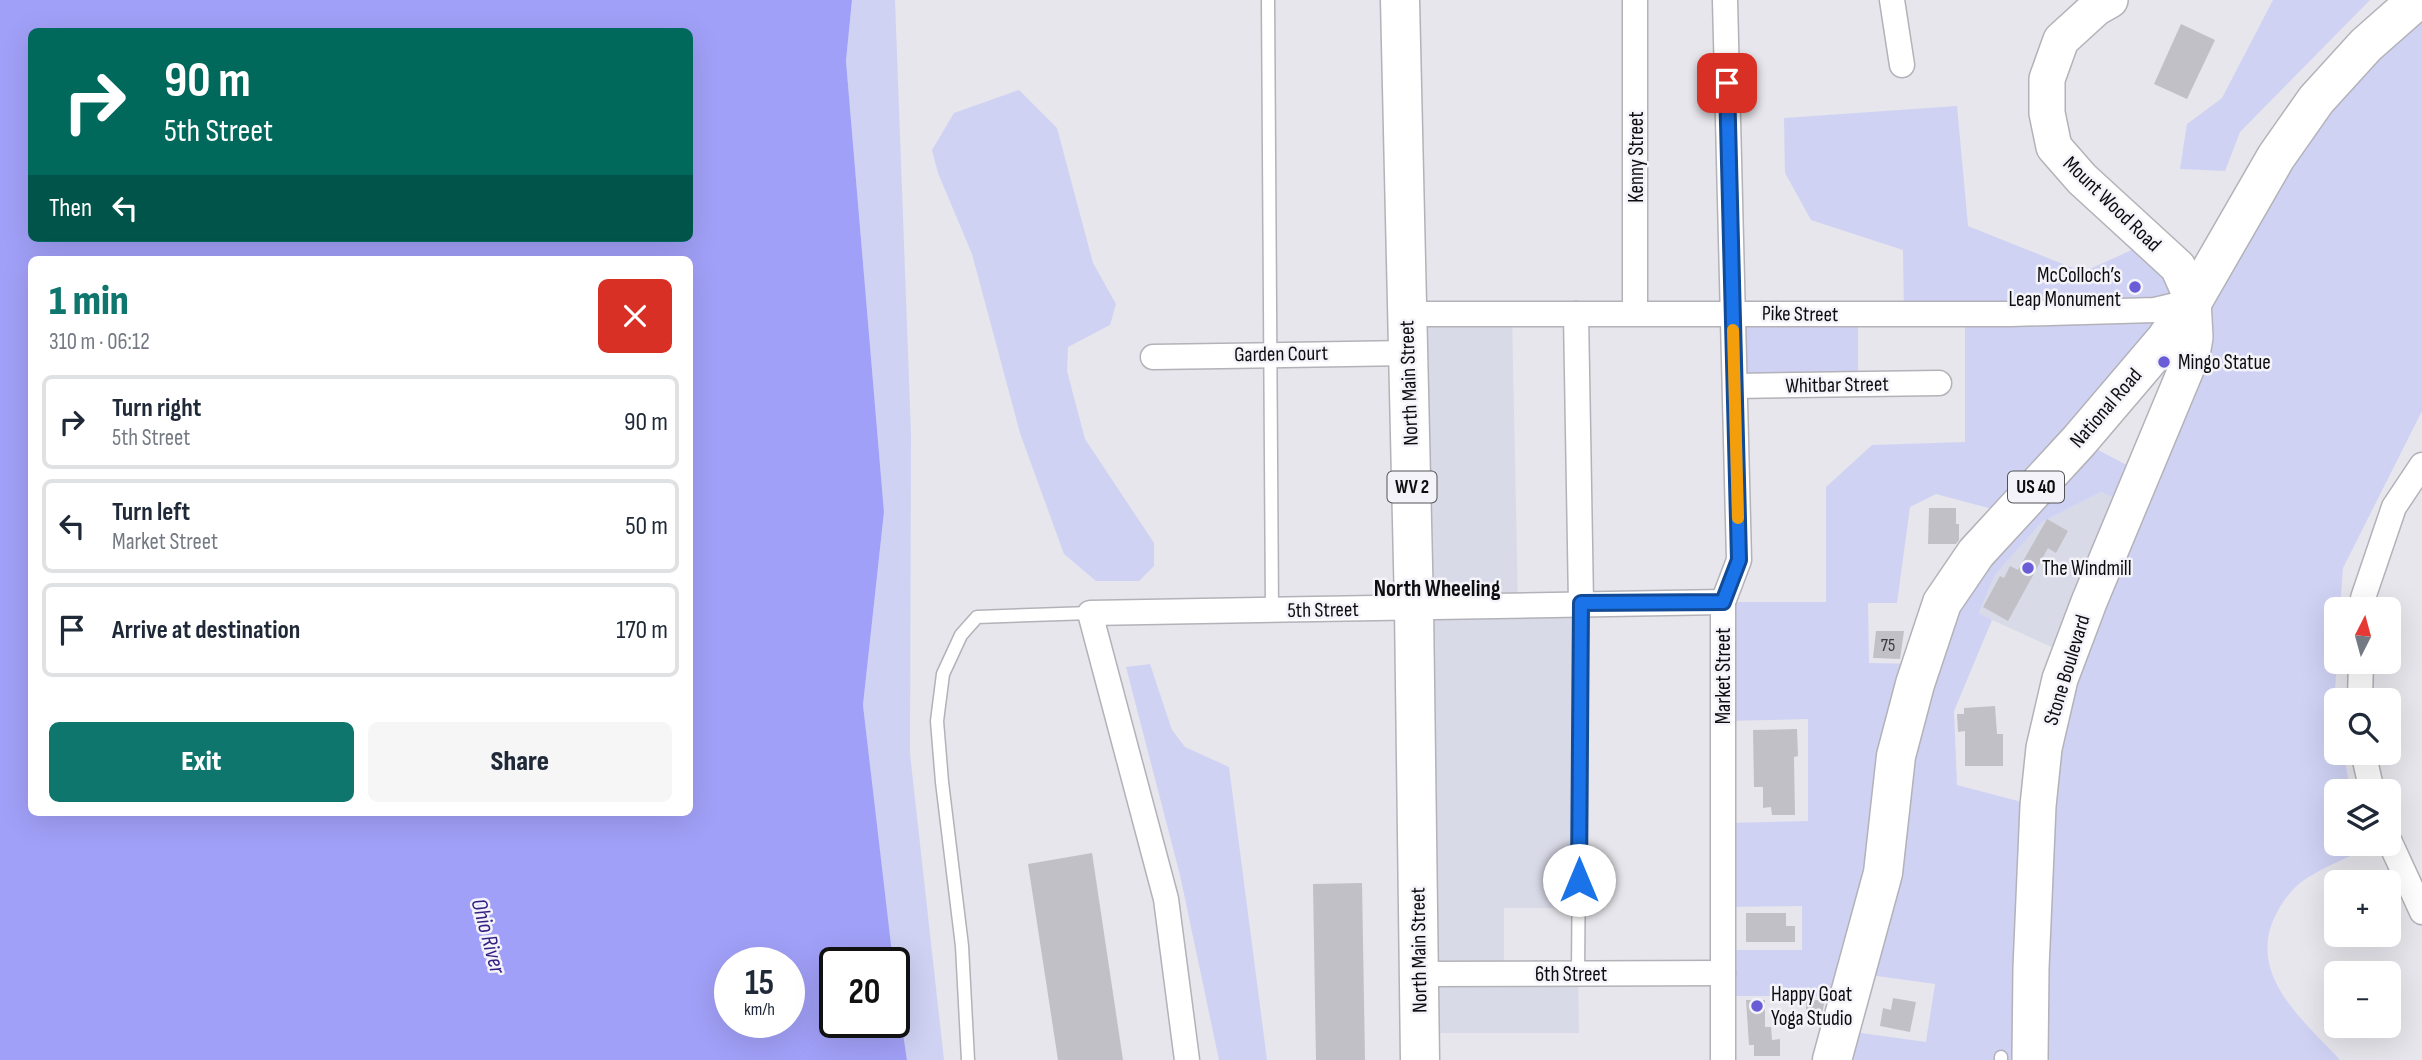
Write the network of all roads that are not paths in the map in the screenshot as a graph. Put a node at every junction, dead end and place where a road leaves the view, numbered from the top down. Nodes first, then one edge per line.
1 (1268, 0) edge
2 (1400, 0) edge
3 (1635, 0) edge
4 (1652, 0) edge
5 (1725, 0) edge
6 (1892, 0) edge
7 (2110, 0) edge
8 (2417, 0) edge
9 (1636, 26) junction
10 (1902, 65) dead end
11 (2193, 301) junction
12 (1635, 313) junction
13 (1732, 313) junction
14 (1406, 314) junction
15 (1576, 314) junction
16 (1408, 353) junction
17 (1271, 354) junction
18 (1153, 357) dead end
19 (1939, 383) dead end
20 (1735, 386) junction
21 (2422, 465) edge
22 (2363, 597) edge
23 (1723, 602) junction
24 (1581, 603) junction
25 (1414, 608) junction
26 (1272, 611) junction
27 (1090, 613) junction
28 (2396, 856) edge
29 (2422, 912) edge
30 (1723, 973) junction
31 (1419, 974) junction
32 (1578, 974) junction
33 (2020, 1057) edge
34 (968, 1060) edge
35 (1187, 1060) edge
36 (1420, 1060) edge
37 (1723, 1060) edge
38 (1832, 1060) edge

1 - 17 lane
2 - 14 main road, North Main Street / WV 2
3 - 9 street, Kenny Street
4 - 9 street
5 - 13 street, Market Street
6 - 10 street
7 - 11 street, Mount Wood Road
8 - 11 main road, National Road / US 40
9 - 12 street, Kenny Street
11 - 13 street, Pike Street
11 - 33 street, Stone Boulevard
11 - 38 main road, National Road / US 40
12 - 13 street, Pike Street
12 - 15 street, Pike Street
13 - 20 street, Market Street
14 - 15 street, Pike Street
14 - 16 main road, North Main Street / WV 2
15 - 24 street
16 - 17 street, Garden Court
16 - 25 main road, North Main Street / WV 2
17 - 18 street, Garden Court
17 - 26 lane
19 - 20 street, Whitbar Street
20 - 23 street, Market Street
21 - 22 street
23 - 24 street, 5th Street
23 - 30 street, Market Street
24 - 25 street, 5th Street
24 - 32 lane
25 - 26 street, 5th Street
25 - 31 main road, North Main Street / WV 2
26 - 27 street, 5th Street
27 - 34 lane
27 - 35 street
28 - 29 street
30 - 32 street, 6th Street
30 - 37 street, Market Street
31 - 32 street, 6th Street
31 - 36 main road, North Main Street / WV 2

